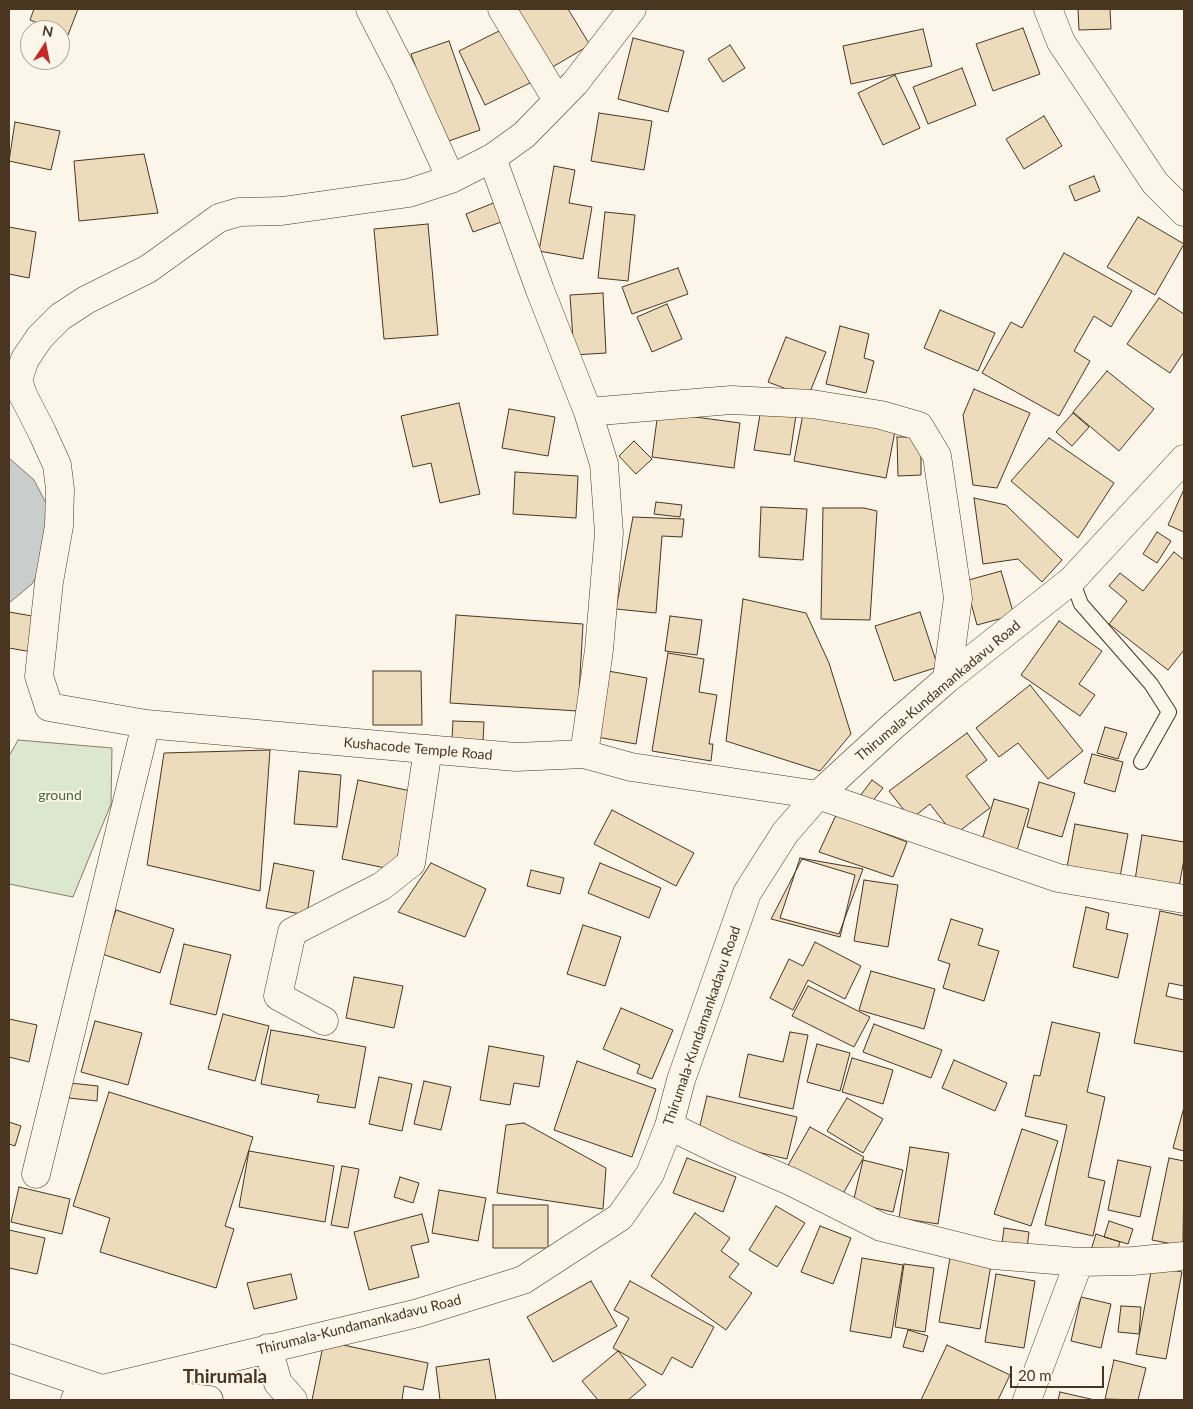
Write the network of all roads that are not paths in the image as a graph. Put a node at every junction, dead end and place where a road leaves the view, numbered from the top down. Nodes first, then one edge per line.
1 (370, 9) edge
2 (502, 9) edge
3 (632, 9) edge
4 (1048, 9) edge
5 (557, 100) junction
6 (492, 158) junction
7 (451, 179) junction
8 (1184, 212) edge
9 (588, 412) junction
10 (1184, 459) edge
11 (1072, 580) junction
12 (947, 680) junction
13 (146, 724) junction
14 (428, 749) junction
15 (584, 754) junction
16 (1142, 762) dead end
17 (818, 795) junction
18 (1184, 900) edge
19 (324, 1021) dead end
20 (669, 1126) junction
21 (36, 1174) dead end
22 (1184, 1256) edge
23 (1079, 1262) junction
24 (268, 1348) junction
25 (9, 1358) edge
26 (102, 1389) junction
27 (75, 1400) edge
28 (209, 1400) edge
29 (293, 1400) edge
30 (1027, 1400) edge

1 - 7 street
2 - 5 street
3 - 5 street
4 - 8 street
5 - 6 street
6 - 7 street
6 - 9 street
7 - 13 street, Kushacode Temple Road
9 - 12 street
9 - 15 street
10 - 11 street, Thirumala-Kundamankadavu Road
11 - 12 street, Thirumala-Kundamankadavu Road
11 - 16 lane
12 - 17 street, Thirumala-Kundamankadavu Road
13 - 14 street, Kushacode Temple Road
13 - 21 street
14 - 15 street, Kushacode Temple Road
14 - 19 street
15 - 17 street, Kushacode Temple Road
17 - 18 street, Kushacode Temple Road
17 - 20 street, Thirumala-Kundamankadavu Road
20 - 23 street
20 - 24 street, Thirumala-Kundamankadavu Road
22 - 23 street
23 - 30 street
24 - 26 street, Thirumala-Kundamankadavu Road
24 - 29 street
25 - 26 street
26 - 27 street, Thirumala-Kundamankadavu Road
26 - 28 street

